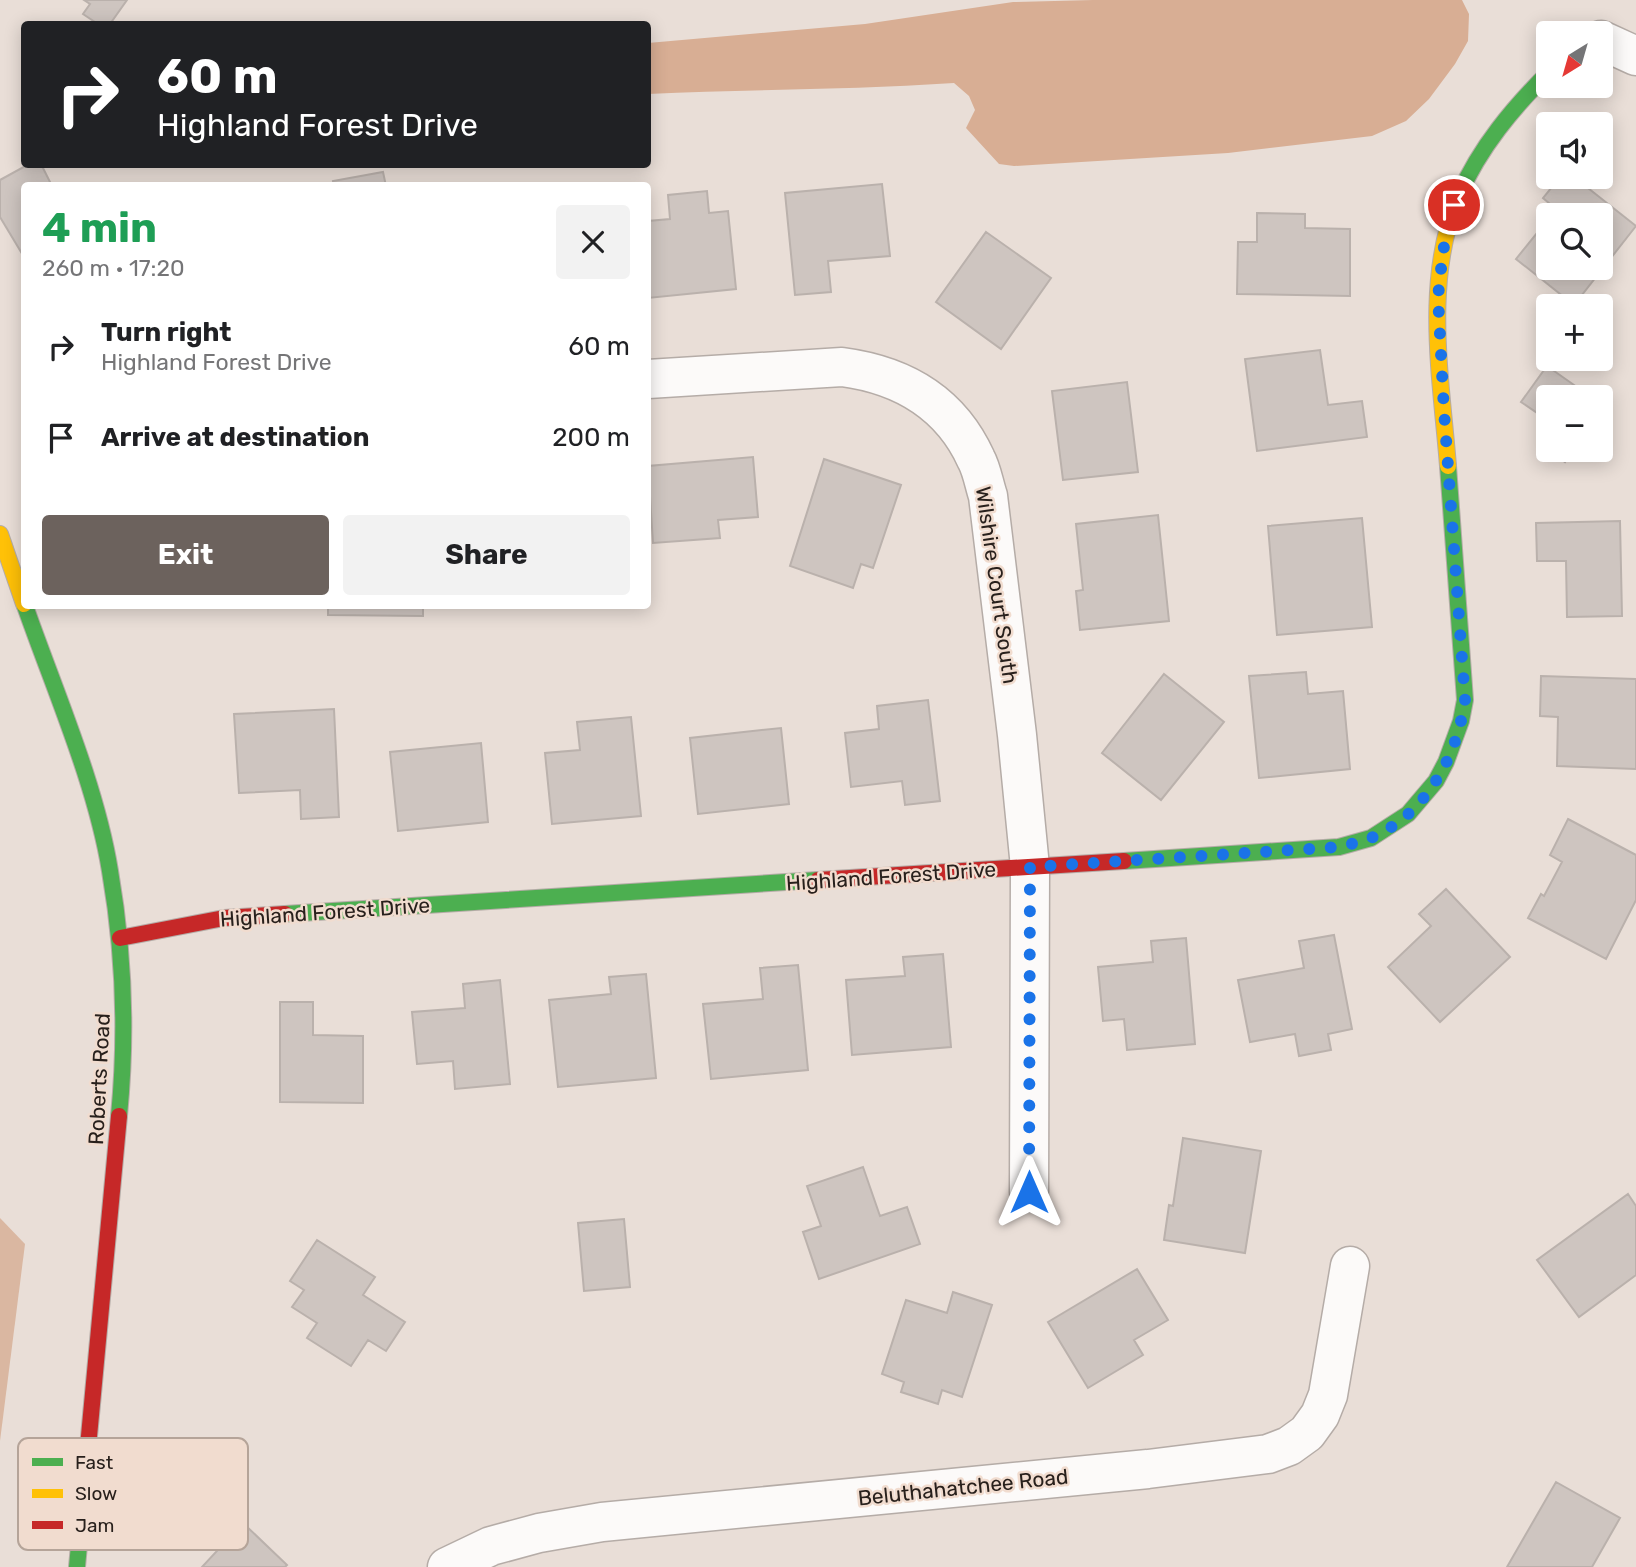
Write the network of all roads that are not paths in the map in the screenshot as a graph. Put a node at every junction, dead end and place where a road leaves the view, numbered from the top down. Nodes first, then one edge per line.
1 (1614, 46) edge
2 (1636, 56) edge
3 (1536, 85) edge
4 (651, 379) edge
5 (0, 534) edge
6 (21, 594) edge
7 (26, 609) edge
8 (1030, 867) junction
9 (120, 938) junction
10 (1029, 1192) dead end
11 (1350, 1266) dead end
12 (89, 1438) edge
13 (447, 1567) edge

1 - 2 street
3 - 8 street, Highland Forest Drive
4 - 8 street, Wilshire Court South
5 - 6 street, Roberts Road
7 - 9 street, Roberts Road
8 - 9 street, Highland Forest Drive
8 - 10 street, Wilshire Court South
9 - 12 street, Roberts Road
11 - 13 street, Beluthahatchee Road

